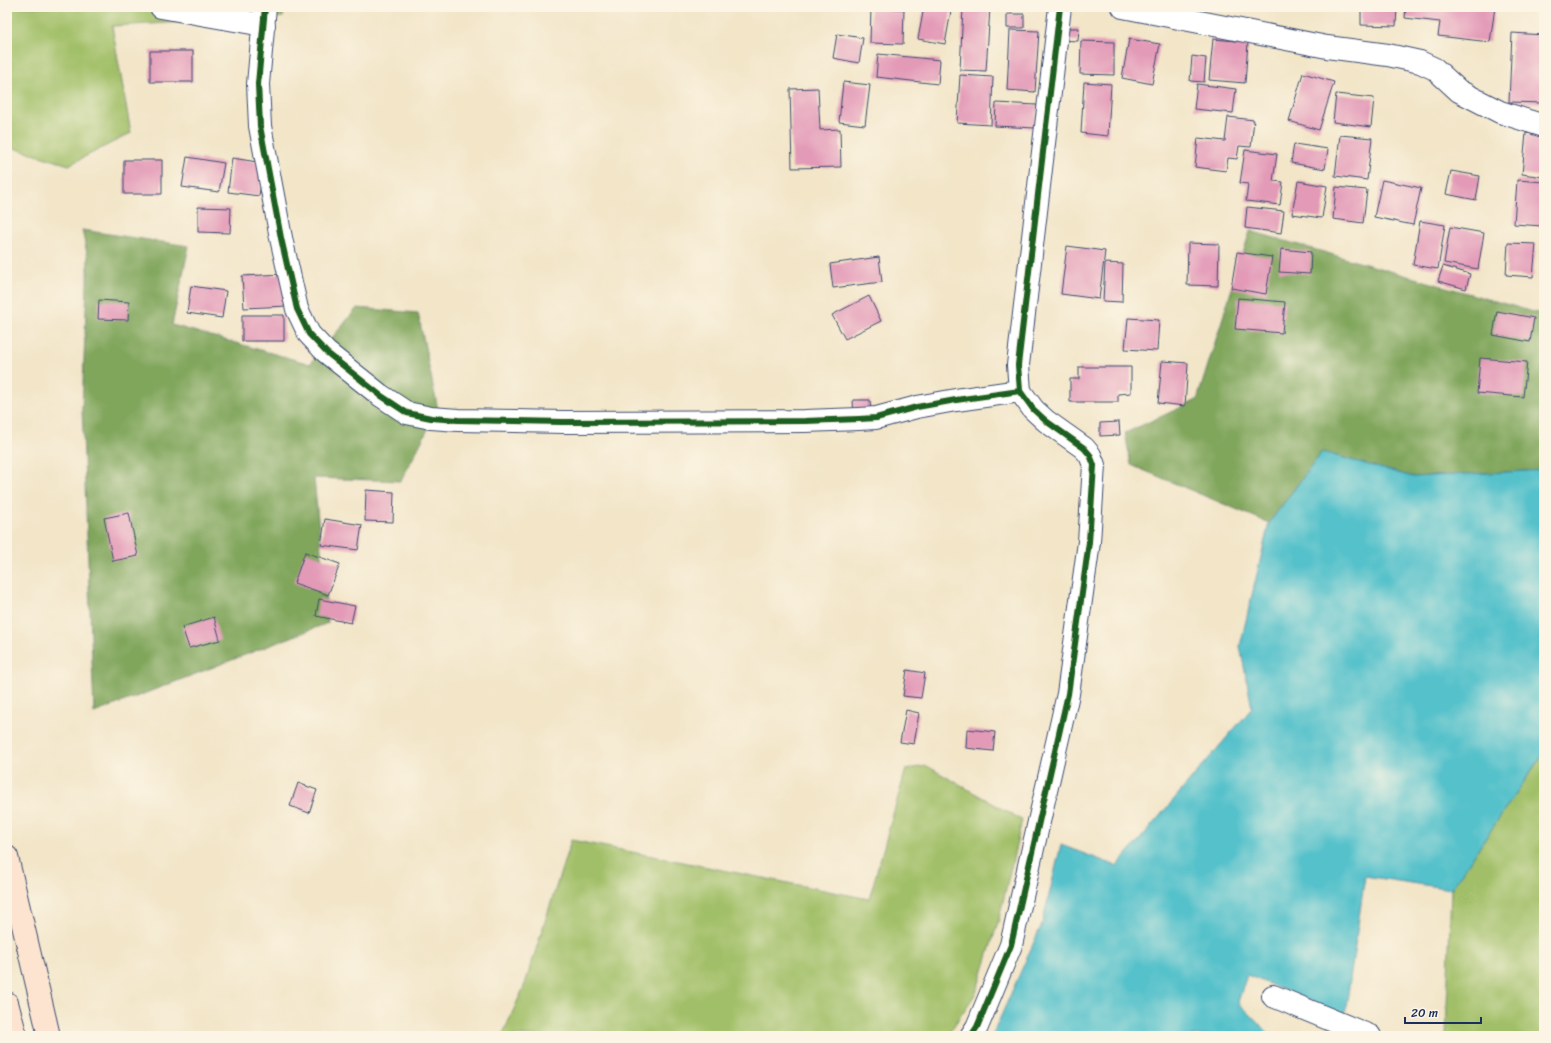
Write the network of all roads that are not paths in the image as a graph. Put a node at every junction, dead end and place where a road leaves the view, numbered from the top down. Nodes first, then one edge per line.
1 (161, 7) edge
2 (1060, 7) edge
3 (1123, 7) edge
4 (264, 16) edge
5 (1544, 126) edge
6 (1020, 391) junction
7 (7, 857) edge
8 (1273, 996) dead end
9 (7, 1003) edge
10 (16, 1036) edge
11 (49, 1036) edge
12 (971, 1036) edge
13 (1370, 1036) edge

1 - 4 street
2 - 6 street
3 - 5 street
4 - 6 street
6 - 12 street
7 - 11 street
8 - 13 street
9 - 10 street

